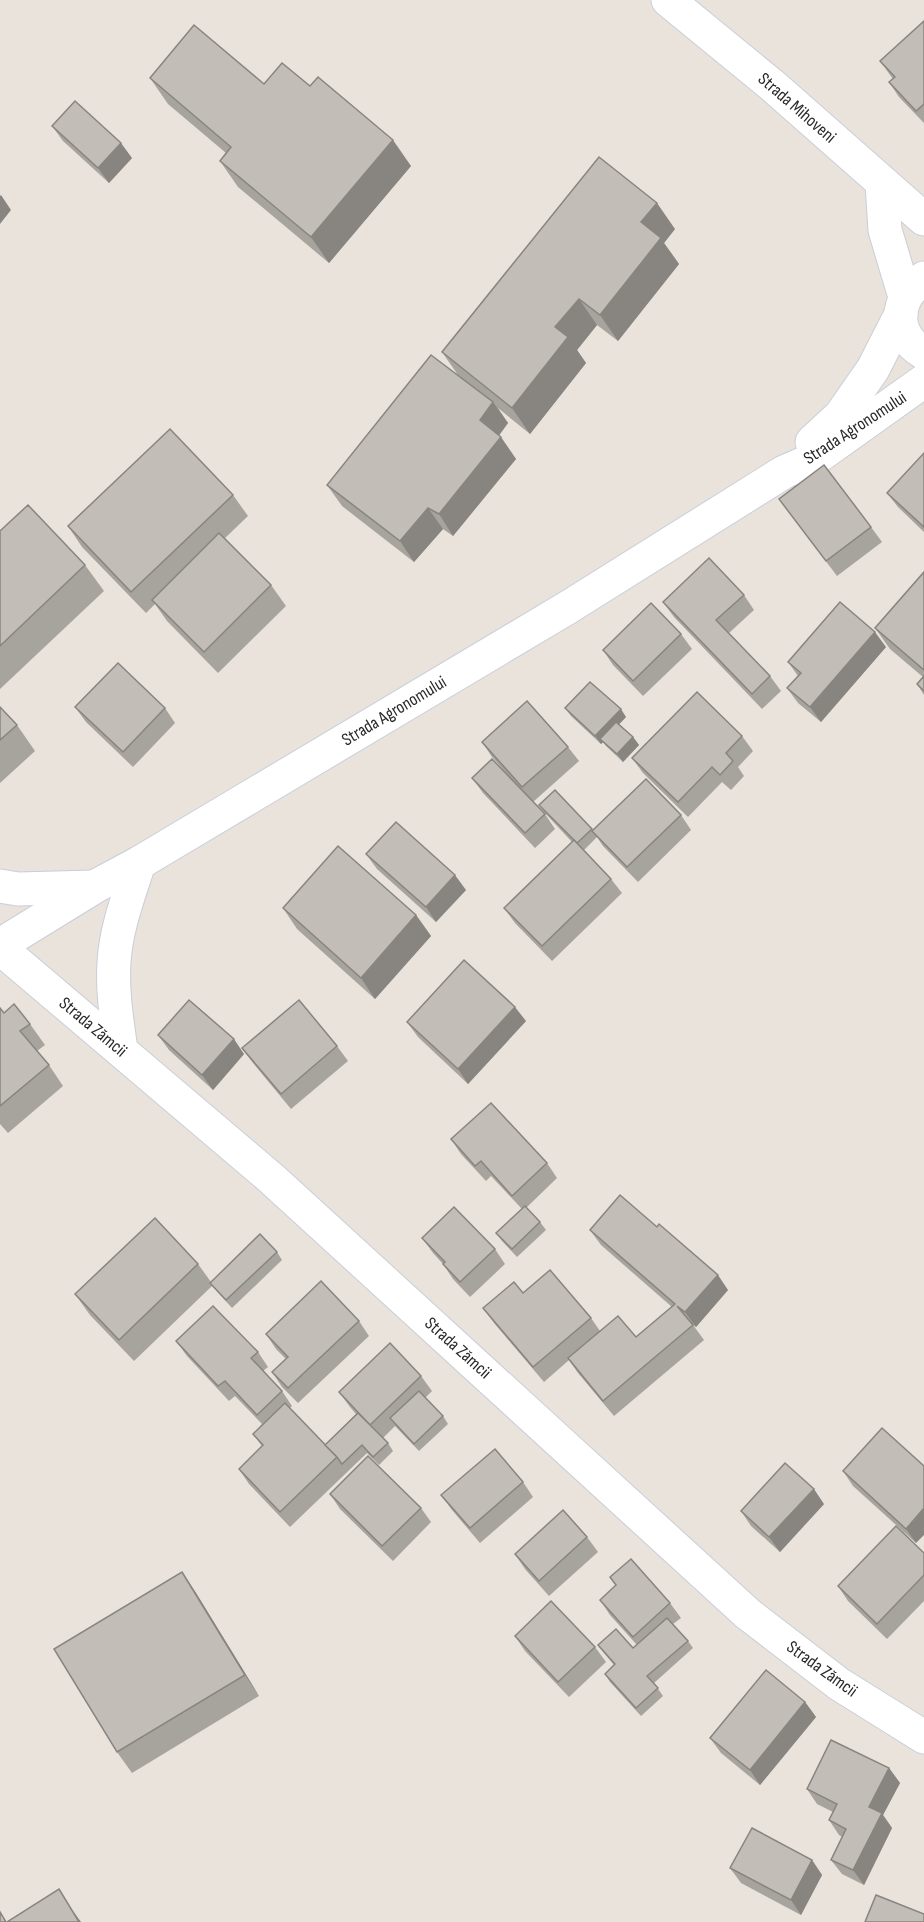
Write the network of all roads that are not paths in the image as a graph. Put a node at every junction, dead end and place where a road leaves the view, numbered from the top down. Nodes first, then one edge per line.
1 (668, 0) edge
2 (882, 184) junction
3 (924, 219) edge
4 (910, 296) edge
5 (924, 353) edge
6 (924, 381) edge
7 (784, 472) junction
8 (140, 863) junction
9 (0, 886) edge
10 (96, 886) junction
11 (0, 947) edge
12 (121, 1050) junction
13 (924, 1737) edge

1 - 2 street, Strada Mihoveni
2 - 3 street, Strada Mihoveni
2 - 4 street
4 - 5 street
4 - 7 street, Strada Agronomului
6 - 7 street, Strada Agronomului
7 - 8 street, Strada Agronomului
8 - 10 street, Strada Agronomului
8 - 12 street
9 - 10 street
10 - 11 street, Strada Agronomului
11 - 12 street, Strada Zămcii
12 - 13 street, Strada Zămcii

